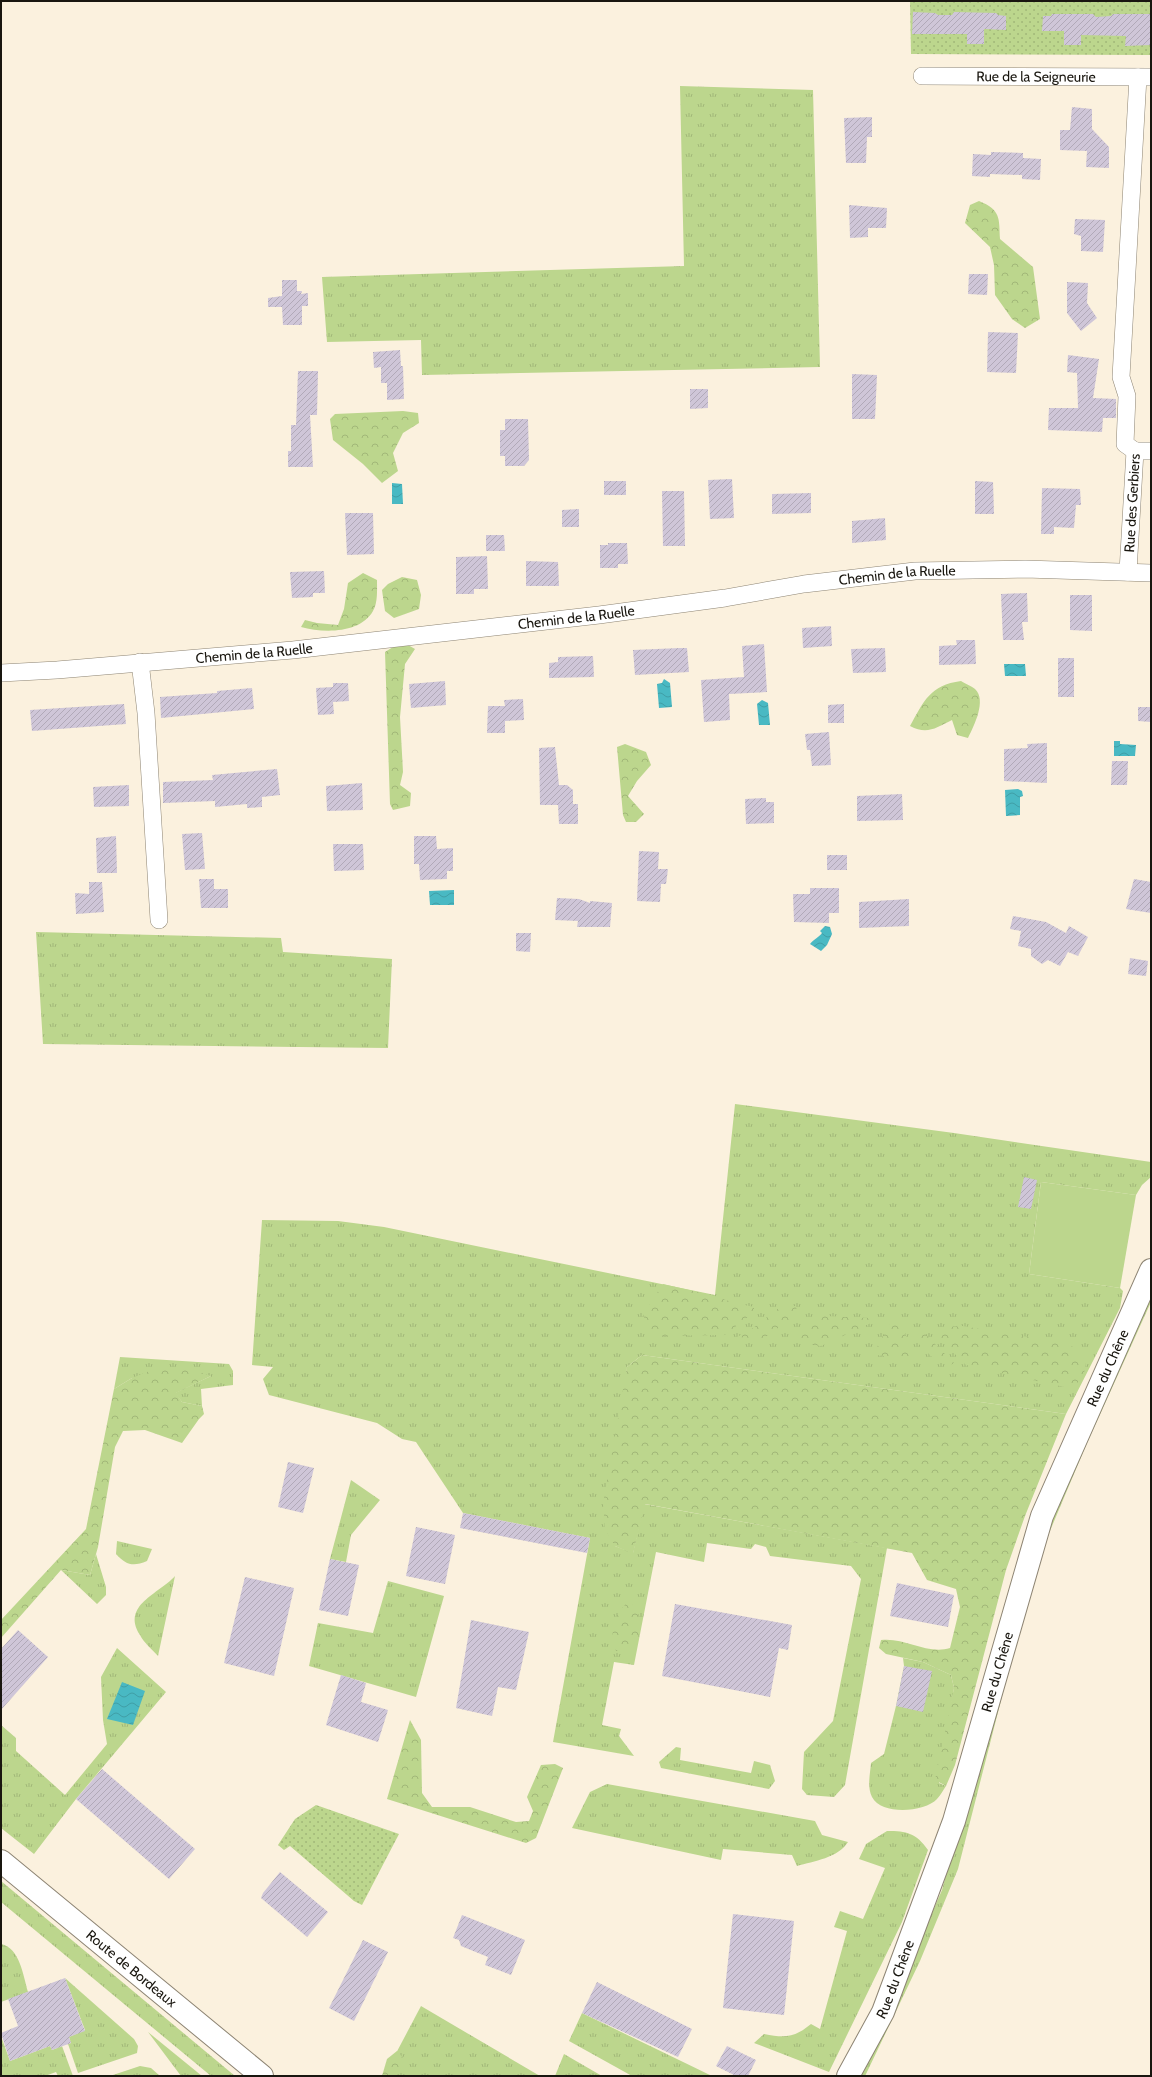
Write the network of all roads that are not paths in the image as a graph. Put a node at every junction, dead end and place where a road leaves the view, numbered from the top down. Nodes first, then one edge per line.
1 (922, 76) dead end
2 (1144, 77) edge
3 (1143, 451) edge
4 (1128, 572) junction
5 (1151, 573) edge
6 (140, 662) junction
7 (1, 673) edge
8 (159, 920) dead end
9 (1151, 1270) edge
10 (1, 1861) edge
11 (262, 2076) edge
12 (848, 2076) edge

1 - 2 street, Rue de la Seigneurie
2 - 3 street
3 - 4 street, Rue des Gerbiers
4 - 5 street, Chemin de la Ruelle
4 - 6 street, Chemin de la Ruelle
6 - 7 street, Chemin de la Ruelle
6 - 8 street
9 - 12 street, Rue du Chêne
10 - 11 street, Route de Bordeaux

